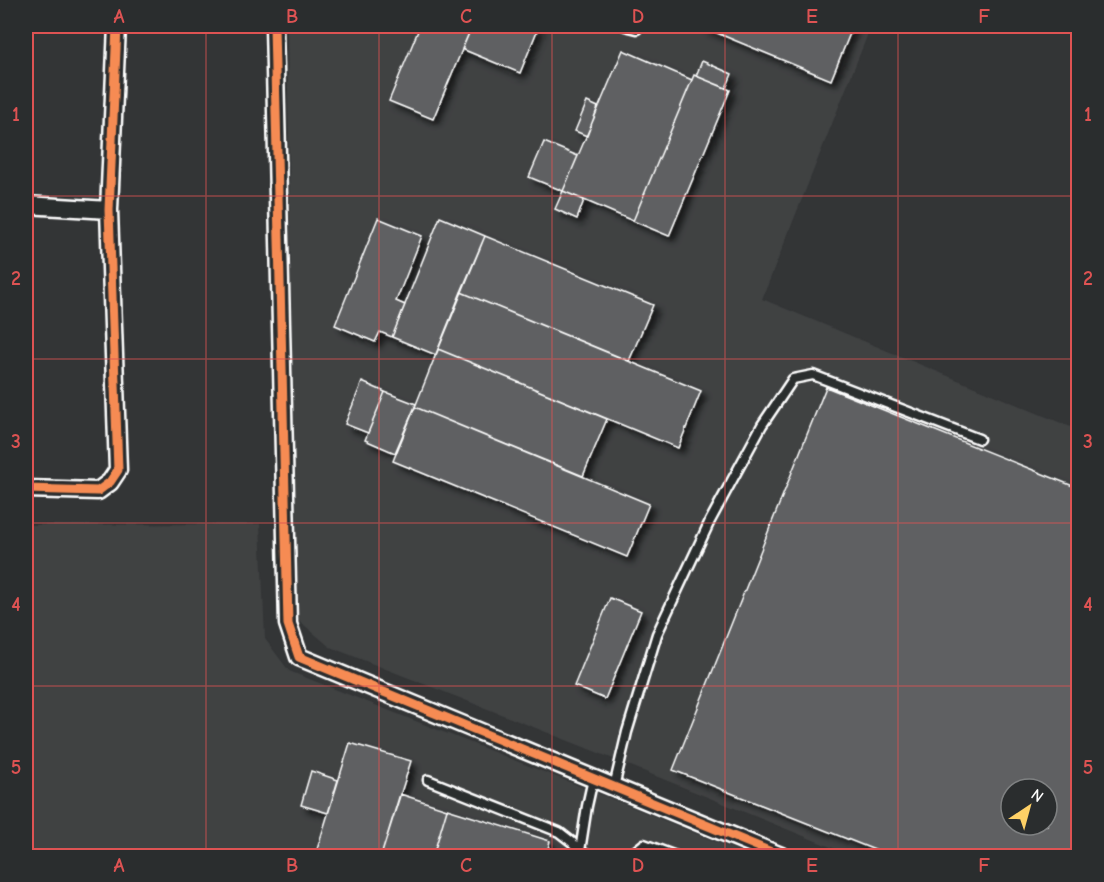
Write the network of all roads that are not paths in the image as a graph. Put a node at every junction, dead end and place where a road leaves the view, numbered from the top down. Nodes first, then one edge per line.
1 (117, 26) edge
2 (274, 26) edge
3 (625, 26) edge
4 (637, 29) dead end
5 (26, 206) edge
6 (109, 210) junction
7 (979, 440) dead end
8 (26, 489) edge
9 (593, 779) junction
10 (428, 780) dead end
11 (615, 787) junction
12 (579, 854) edge
13 (589, 856) edge
14 (628, 856) edge
15 (676, 856) edge
16 (781, 856) edge

1 - 6 street
2 - 9 street
3 - 4 lane
5 - 6 street
6 - 8 street
7 - 11 lane
9 - 11 street
9 - 12 lane
10 - 12 lane
11 - 16 street
12 - 13 lane
14 - 15 lane

